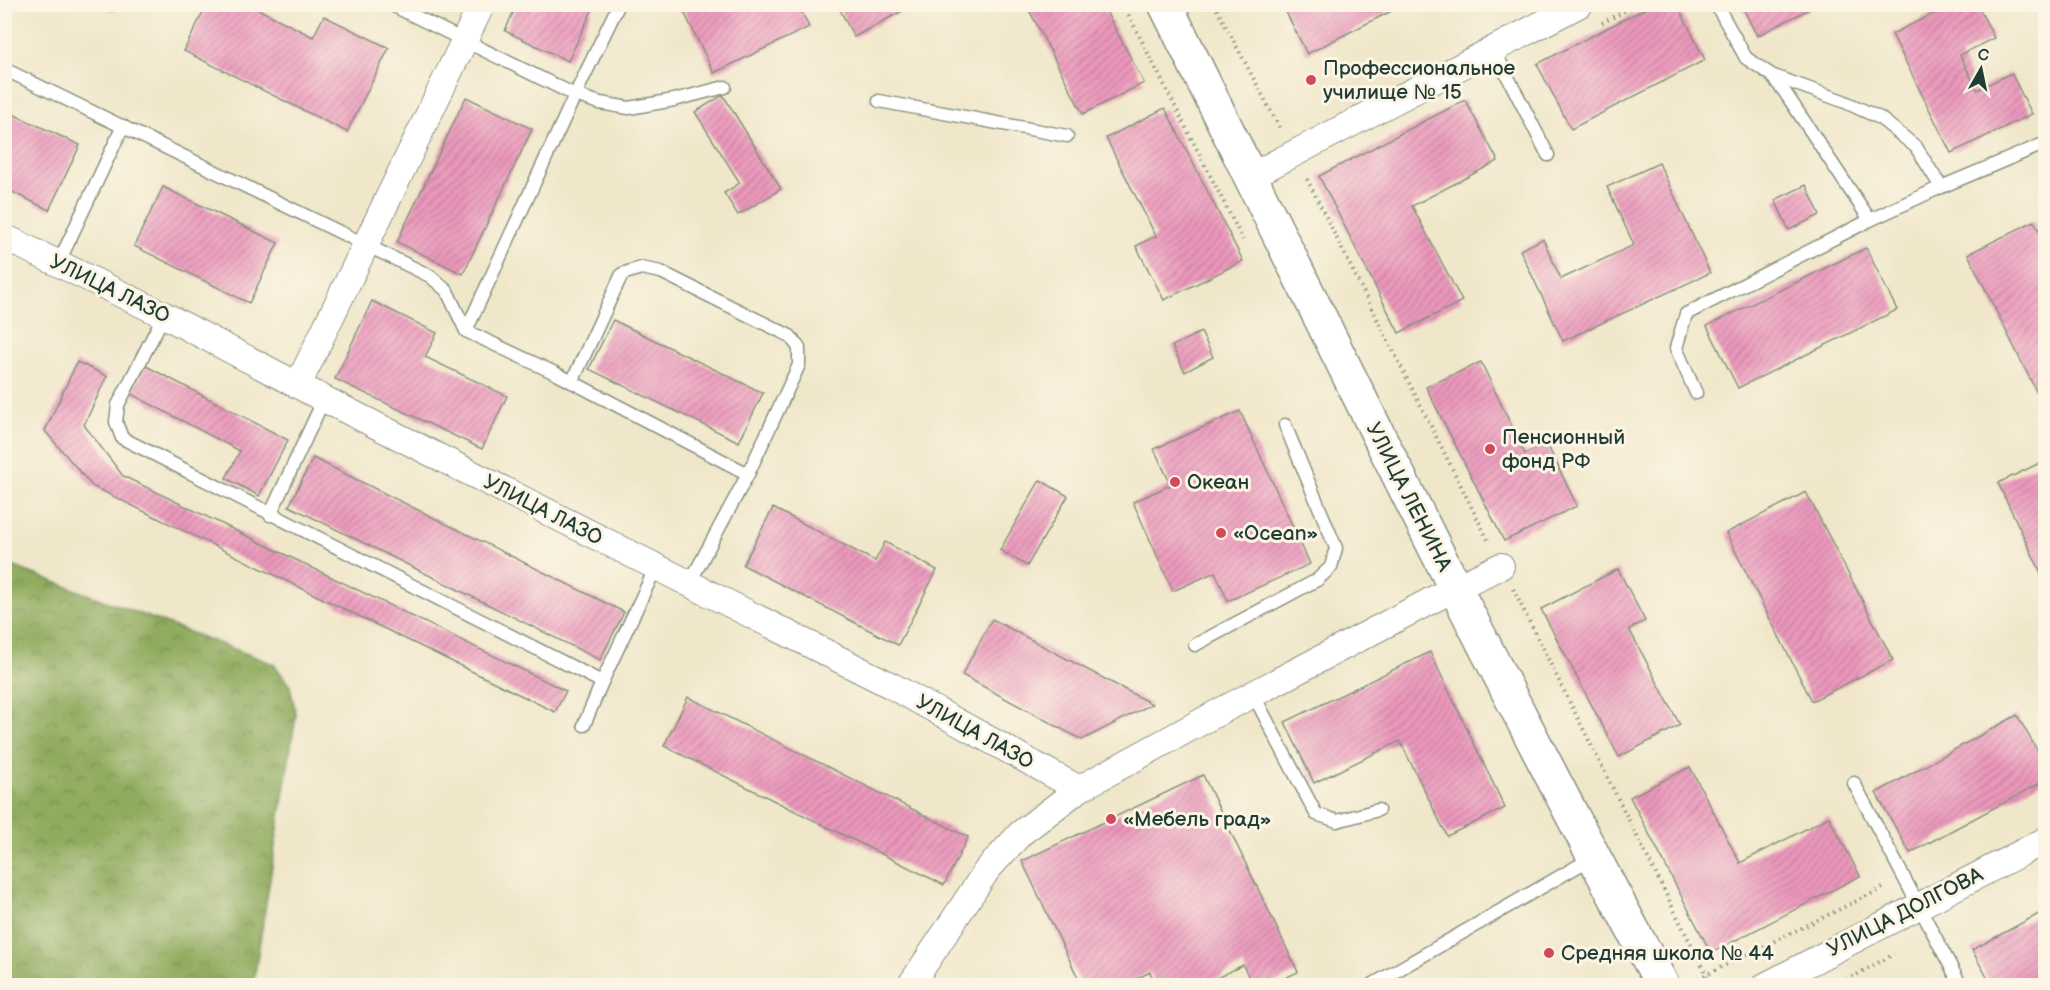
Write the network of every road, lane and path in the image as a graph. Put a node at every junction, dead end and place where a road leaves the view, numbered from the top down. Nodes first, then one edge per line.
1 (390, 4) edge
2 (482, 4) edge
3 (619, 4) edge
4 (1165, 4) edge
5 (1214, 4) edge
6 (1580, 4) edge
7 (1716, 4) edge
8 (465, 41) junction
9 (1494, 50) junction
10 (4, 69) edge
11 (1770, 74) junction
12 (725, 87) dead end
13 (575, 95) junction
14 (879, 100) dead end
15 (123, 126) junction
16 (1067, 136) dead end
17 (2046, 143) edge
18 (1294, 154) junction
19 (1548, 155) dead end
20 (1251, 176) junction
21 (1941, 187) junction
22 (1870, 220) junction
23 (4, 237) edge
24 (366, 245) junction
25 (58, 264) junction
26 (164, 315) junction
27 (466, 331) junction
28 (572, 382) junction
29 (298, 385) junction
30 (1696, 393) dead end
31 (324, 399) junction
32 (1285, 424) dead end
33 (748, 474) junction
34 (270, 515) junction
35 (1501, 566) dead end
36 (656, 567) junction
37 (689, 584) junction
38 (1455, 588) junction
39 (1196, 645) dead end
40 (602, 682) junction
41 (1253, 694) junction
42 (584, 725) dead end
43 (1854, 783) dead end
44 (1079, 789) junction
45 (1378, 810) dead end
46 (2046, 840) edge
47 (1593, 857) junction
48 (1906, 878) junction
49 (1919, 904) junction
50 (1677, 984) edge
51 (909, 986) edge
52 (1370, 986) edge
53 (1765, 986) edge
54 (1961, 986) edge

1 - 8 lane
2 - 8 street
3 - 13 lane
4 - 20 street, УЛИЦА ЛЕНИНА
5 - 18 path
6 - 9 street
7 - 11 lane
8 - 13 lane
8 - 24 street
9 - 18 street
9 - 19 lane
10 - 15 lane
11 - 21 lane
11 - 22 lane
12 - 13 lane
13 - 27 lane
14 - 16 lane
15 - 24 lane
15 - 25 lane
17 - 21 lane
18 - 20 street
20 - 38 street, УЛИЦА ЛЕНИНА
21 - 22 lane
22 - 30 lane
23 - 25 street, УЛИЦА ЛАЗО
24 - 27 lane
24 - 29 street
25 - 26 street, УЛИЦА ЛАЗО
26 - 29 street, УЛИЦА ЛАЗО
26 - 34 lane
27 - 28 lane
28 - 33 lane
28 - 33 lane
29 - 31 street, УЛИЦА ЛАЗО
31 - 34 lane
31 - 36 street, УЛИЦА ЛАЗО
32 - 39 lane
33 - 37 lane
34 - 40 lane
35 - 38 street
36 - 37 street, УЛИЦА ЛАЗО
36 - 40 lane
37 - 44 street, УЛИЦА ЛАЗО
38 - 41 street
38 - 47 street, УЛИЦА ЛЕНИНА
40 - 42 lane
41 - 44 street
41 - 45 lane
43 - 48 lane
44 - 51 street
46 - 49 street, УЛИЦА ДОЛГОВА
47 - 50 street, УЛИЦА ЛЕНИНА
47 - 52 lane
48 - 49 lane
48 - 50 path
49 - 53 street, УЛИЦА ДОЛГОВА
49 - 54 lane

